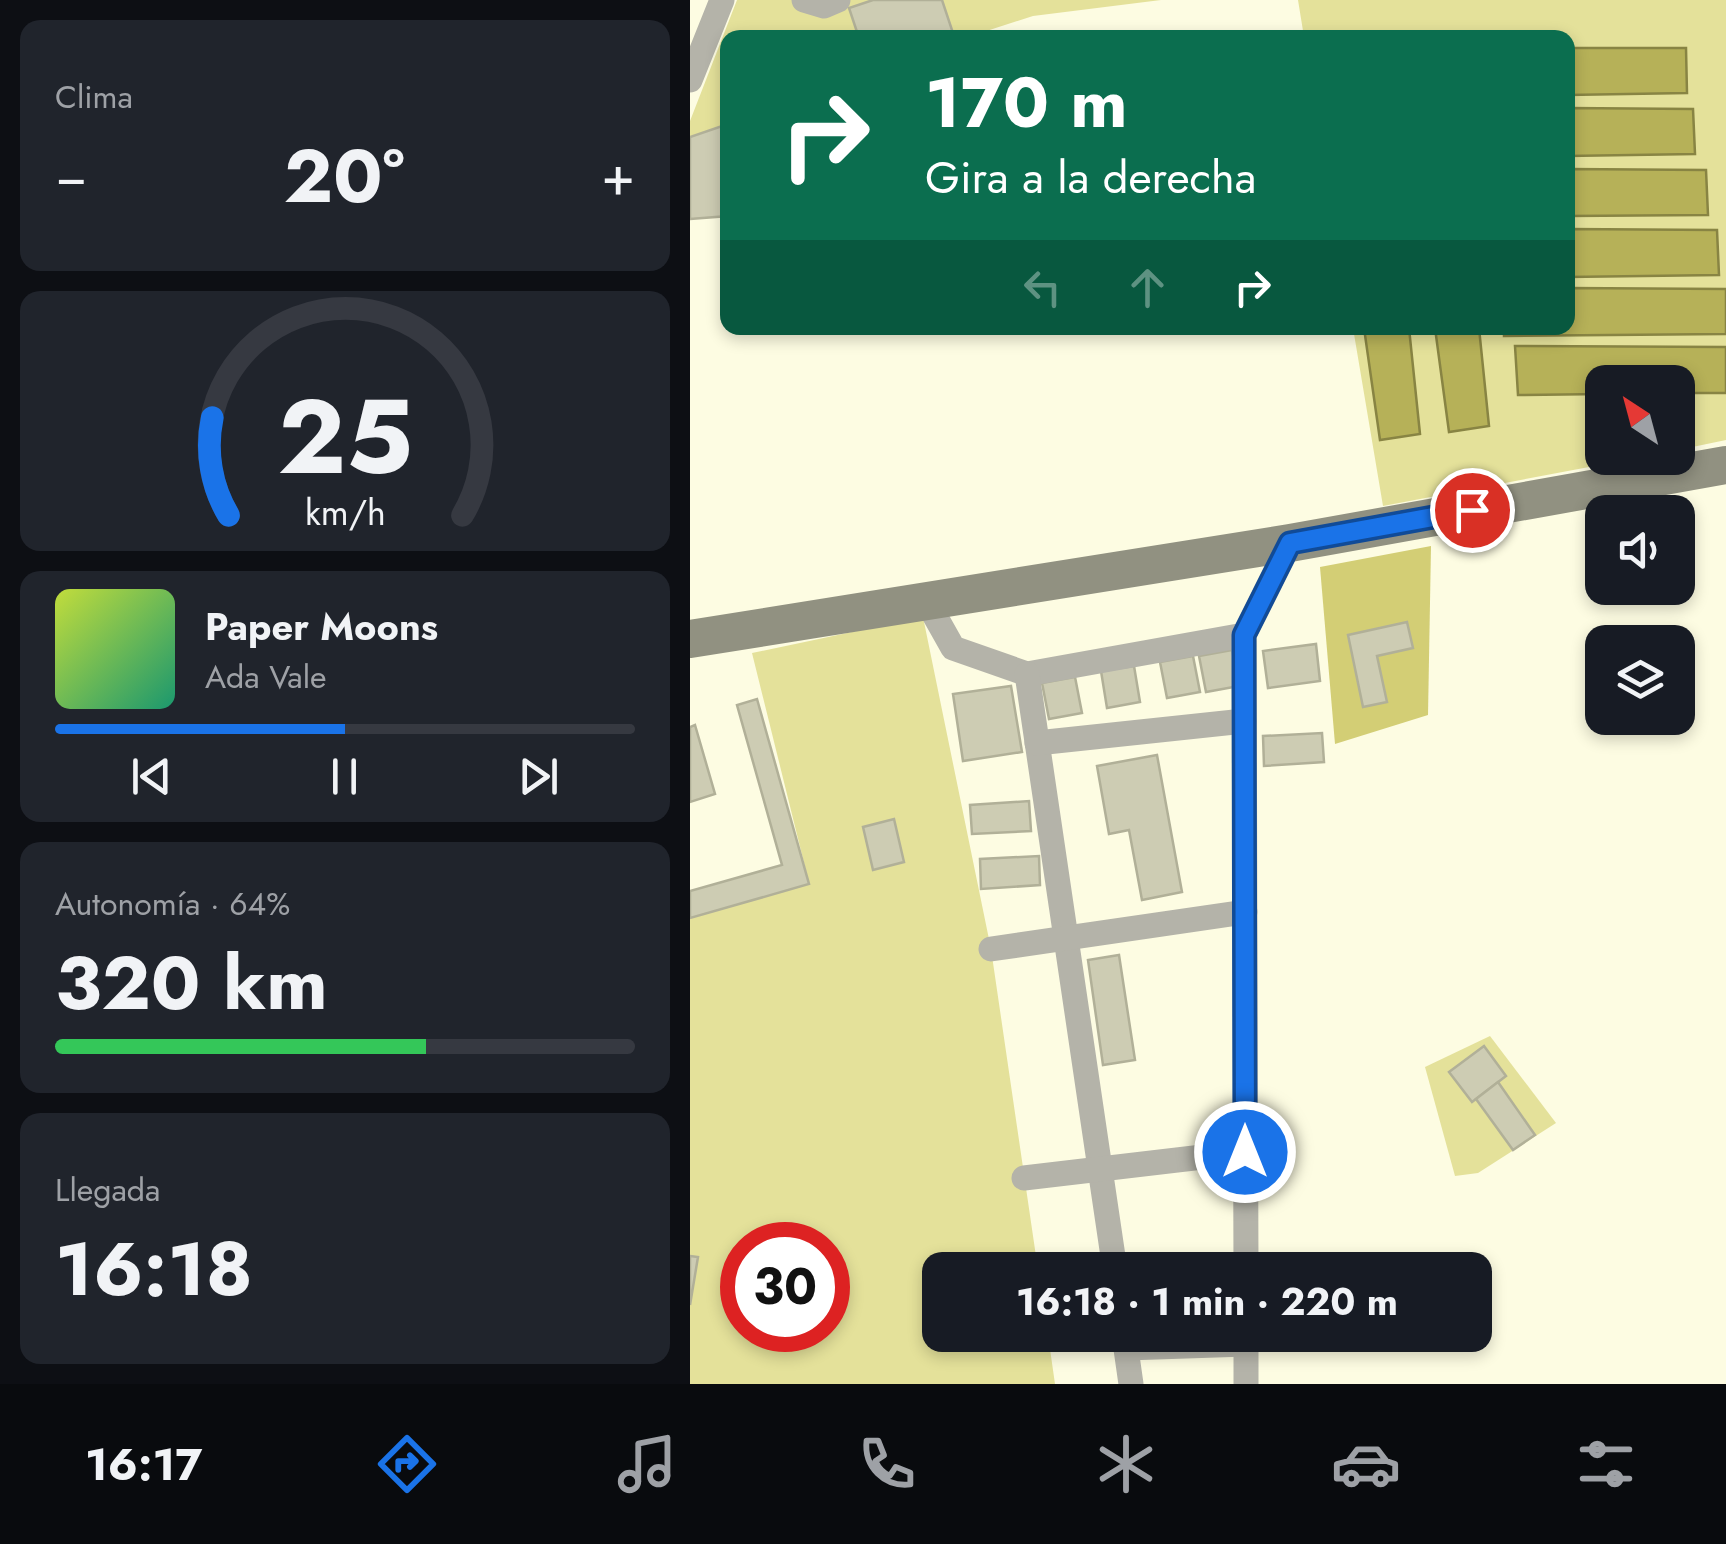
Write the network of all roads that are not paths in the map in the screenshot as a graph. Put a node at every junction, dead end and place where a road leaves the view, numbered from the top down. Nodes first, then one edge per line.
1 (722, 0) edge
2 (804, 0) edge
3 (838, 0) edge
4 (690, 80) edge
5 (1726, 466) edge
6 (1290, 543) junction
7 (926, 600) junction
8 (1244, 635) junction
9 (690, 638) edge
10 (1027, 674) junction
11 (1244, 721) junction
12 (1037, 743) junction
13 (1245, 912) junction
14 (1066, 938) junction
15 (990, 949) dead end
16 (1245, 1152) junction
17 (1099, 1166) junction
18 (1024, 1178) dead end
19 (1111, 1252) edge
20 (1246, 1252) edge
21 (1127, 1352) edge
22 (1246, 1352) edge
23 (1132, 1384) edge
24 (1246, 1384) edge

1 - 4 street
2 - 3 street
5 - 6 main road
6 - 7 main road
6 - 8 street
7 - 9 main road
7 - 10 street
8 - 10 street
8 - 11 street
10 - 12 street
11 - 12 street
11 - 13 street
12 - 14 street
13 - 14 street
13 - 16 street
14 - 15 street
14 - 17 street
16 - 17 street
16 - 20 street
17 - 18 street
17 - 19 street
21 - 23 street
22 - 24 street

